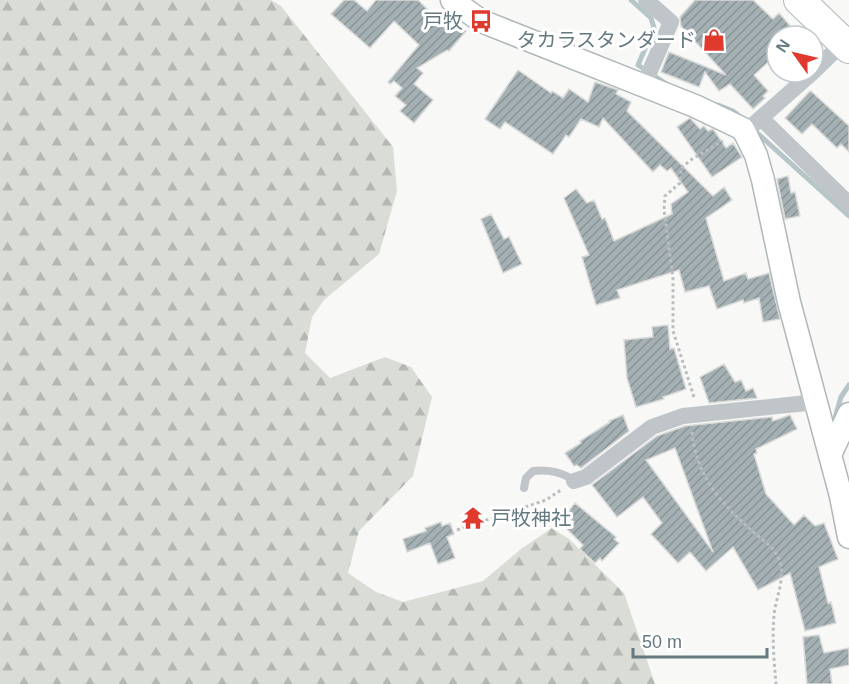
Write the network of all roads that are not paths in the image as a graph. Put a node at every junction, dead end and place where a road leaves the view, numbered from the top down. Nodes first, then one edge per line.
1 (646, 0) edge
2 (799, 0) edge
3 (456, 1) edge
4 (847, 43) edge
5 (825, 62) edge
6 (799, 84) edge
7 (643, 87) junction
8 (749, 127) junction
9 (849, 204) edge
10 (816, 402) junction
11 (849, 414) edge
12 (830, 455) junction
13 (574, 481) joint
14 (524, 488) dead end
15 (845, 494) edge
16 (849, 537) edge

1 - 7 street
2 - 4 highway
3 - 7 street
4 - 5 street
6 - 8 street
7 - 8 street
8 - 9 street
8 - 10 street
10 - 12 street
10 - 13 street
11 - 12 street
12 - 15 street
13 - 14 lane
15 - 16 street

